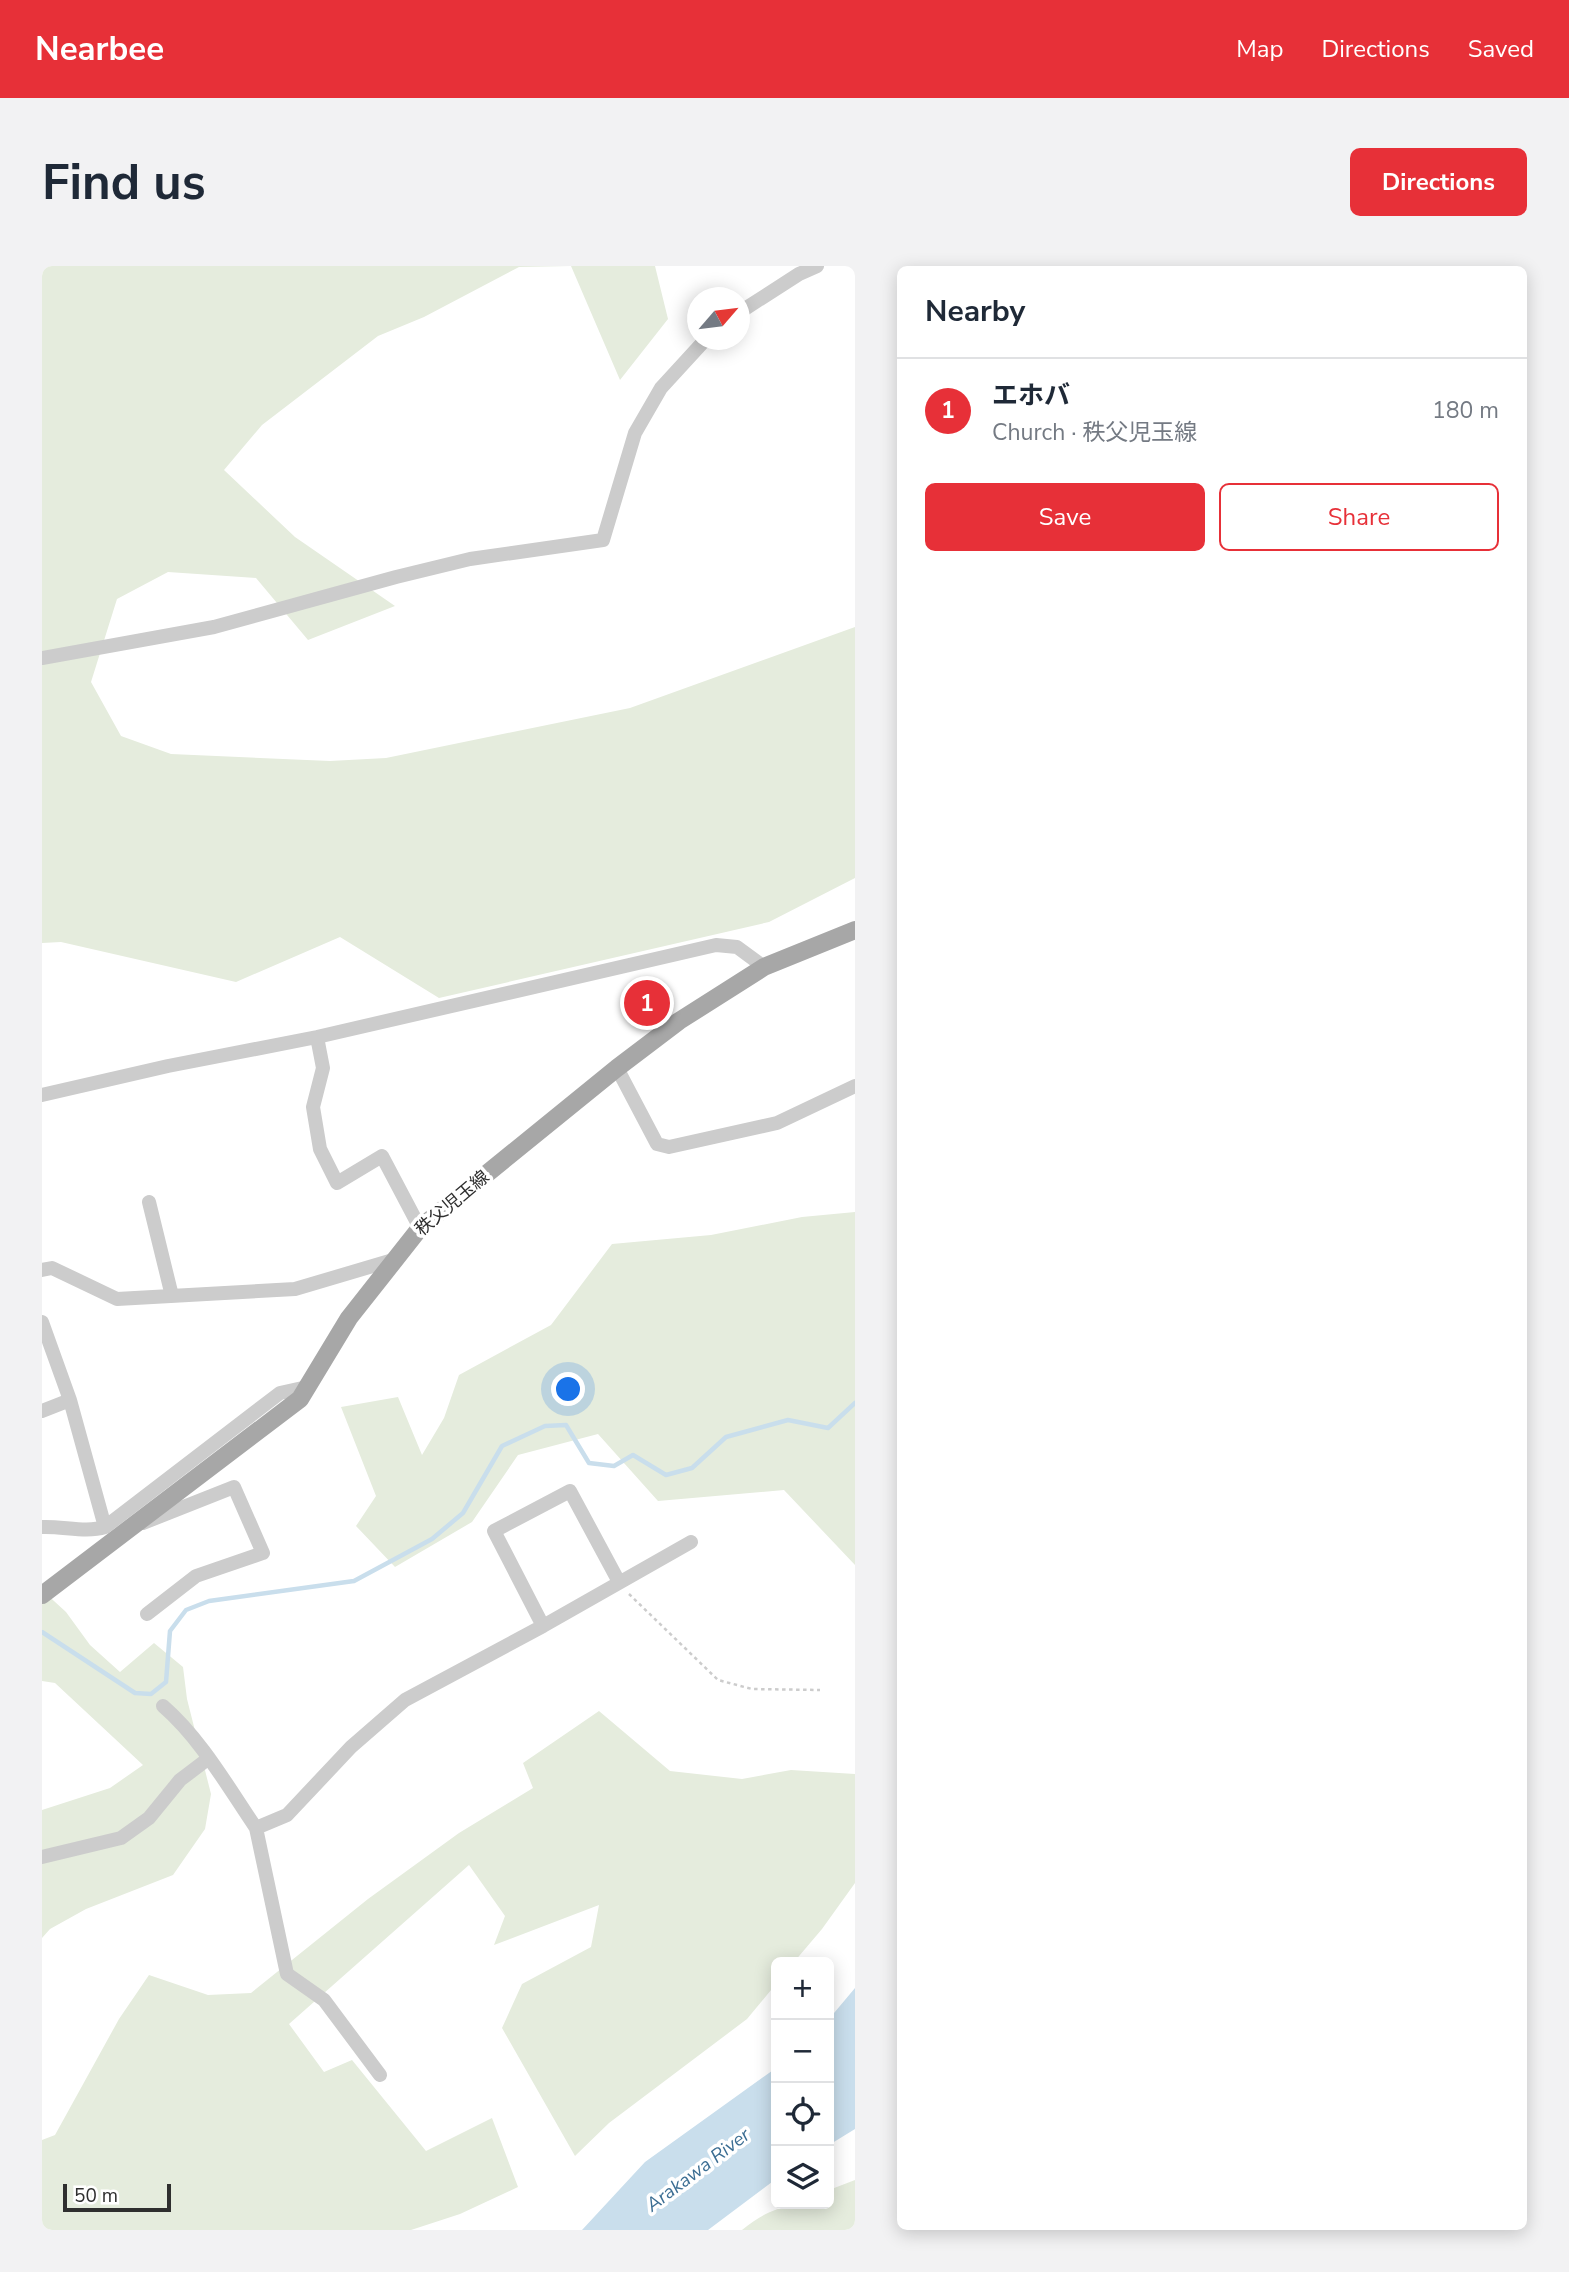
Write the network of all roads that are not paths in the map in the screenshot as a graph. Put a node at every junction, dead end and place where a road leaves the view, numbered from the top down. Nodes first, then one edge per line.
1 (817, 266) edge
2 (750, 306) edge
3 (696, 350) edge
4 (42, 658) edge
5 (855, 930) edge
6 (764, 967) junction
7 (317, 1037) junction
8 (617, 1068) junction
9 (855, 1086) edge
10 (42, 1096) edge
11 (149, 1202) dead end
12 (420, 1228) junction
13 (393, 1260) junction
14 (42, 1270) edge
15 (172, 1296) junction
16 (42, 1322) edge
17 (307, 1387) junction
18 (70, 1400) junction
19 (42, 1411) edge
20 (42, 1527) edge
21 (105, 1527) junction
22 (131, 1528) junction
23 (691, 1542) dead end
24 (619, 1582) junction
25 (42, 1595) edge
26 (147, 1614) dead end
27 (543, 1626) junction
28 (163, 1706) dead end
29 (209, 1758) junction
30 (256, 1828) junction
31 (42, 1857) edge
32 (380, 2075) dead end

1 - 2 street
3 - 4 street
5 - 6 main road, 秩父児玉線
6 - 7 street
6 - 8 main road, 秩父児玉線
7 - 10 street
7 - 12 street
8 - 9 street
8 - 12 main road, 秩父児玉線
11 - 15 street
12 - 13 main road, 秩父児玉線
13 - 15 street
13 - 17 main road, 秩父児玉線
14 - 15 street
16 - 18 street
17 - 21 street
17 - 22 main road, 秩父児玉線
18 - 19 street
18 - 21 street
20 - 21 street
22 - 25 main road, 秩父児玉線
22 - 26 street
23 - 24 street
24 - 27 street
24 - 27 street
27 - 30 street
28 - 29 street
29 - 30 street
29 - 31 street
30 - 32 street

